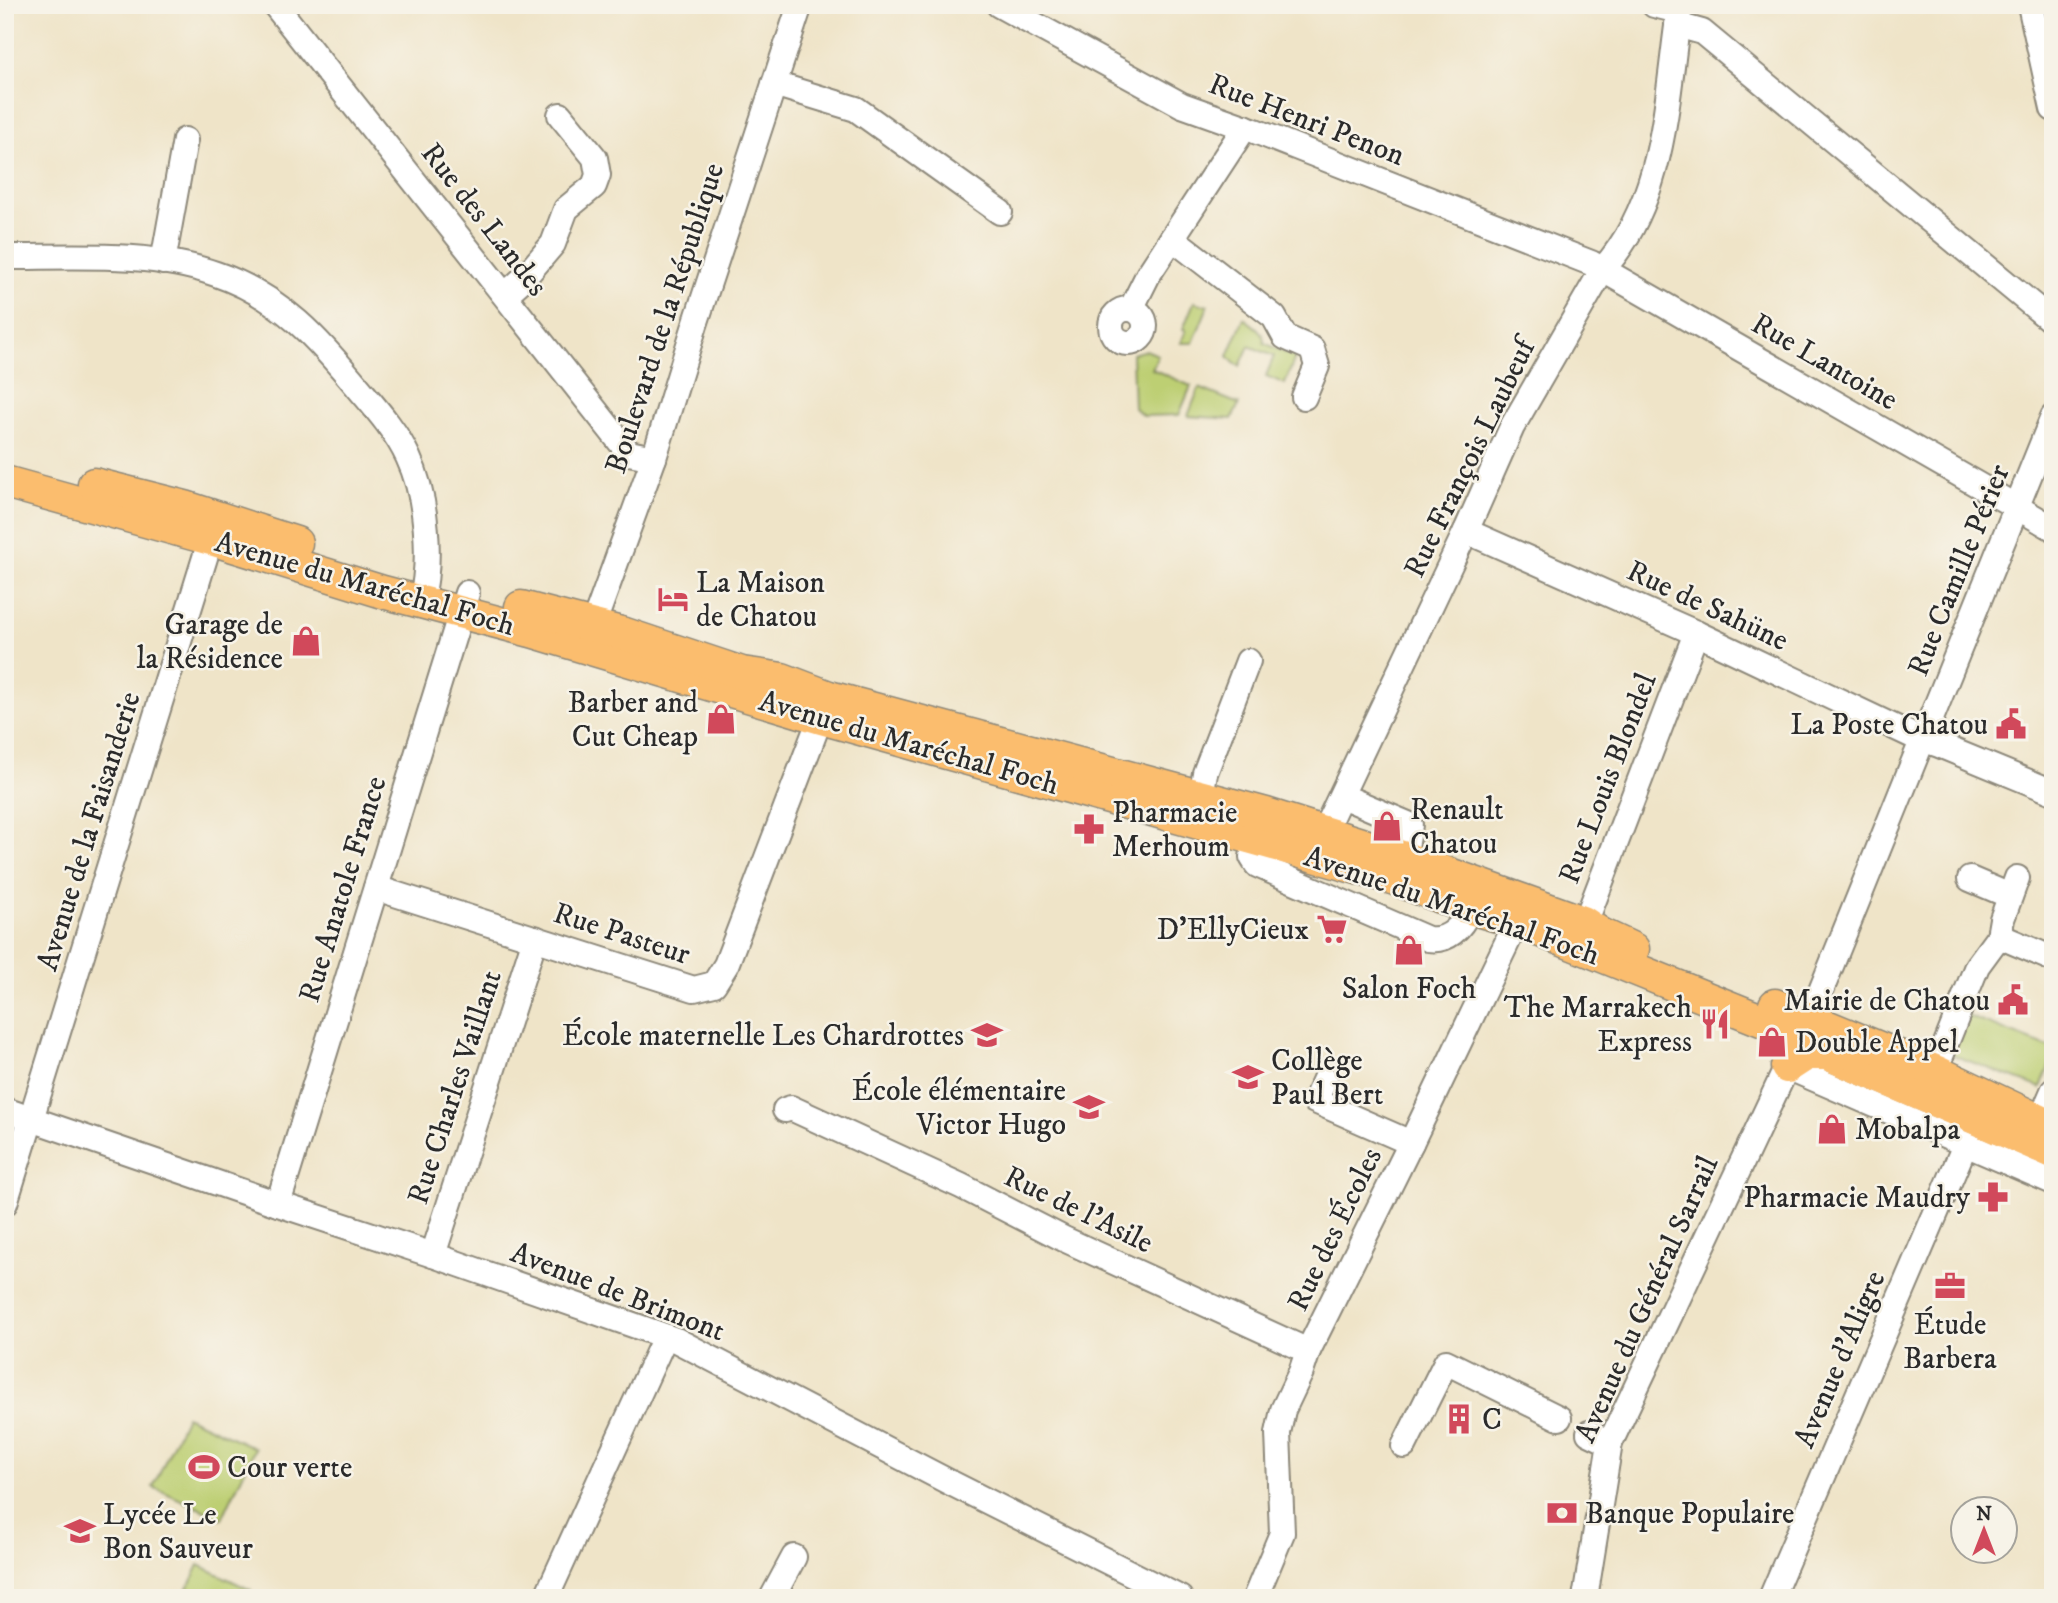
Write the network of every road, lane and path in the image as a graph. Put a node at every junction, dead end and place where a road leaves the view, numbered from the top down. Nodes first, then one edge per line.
1 (275, 5) edge
2 (800, 5) edge
3 (999, 5) edge
4 (1654, 5) edge
5 (2030, 5) edge
6 (1678, 14) edge
7 (774, 84) junction
8 (2053, 109) edge
9 (560, 116) dead end
10 (1245, 127) junction
11 (185, 140) dead end
12 (1000, 212) dead end
13 (1172, 238) junction
14 (5, 257) edge
15 (163, 262) junction
16 (1603, 269) junction
17 (505, 295) junction
18 (1131, 309) dead end
19 (2053, 322) edge
20 (1304, 397) dead end
21 (2053, 417) edge
22 (654, 458) junction
23 (5, 462) edge
24 (5, 482) edge
25 (2016, 507) junction
26 (214, 528) junction
27 (2053, 528) edge
28 (1466, 531) junction
29 (423, 592) junction
30 (464, 603) junction
31 (1696, 633) junction
32 (589, 637) junction
33 (1248, 661) dead end
34 (825, 707) junction
35 (1923, 739) junction
36 (2053, 792) edge
37 (1342, 796) junction
38 (1198, 810) junction
39 (1256, 839) junction
40 (1321, 844) junction
41 (1398, 868) junction
42 (1970, 878) dead end
43 (376, 888) junction
44 (1470, 908) junction
45 (1522, 912) junction
46 (1577, 932) junction
47 (1999, 936) junction
48 (534, 938) junction
49 (2050, 950) edge
50 (1812, 1036) junction
51 (1787, 1068) junction
52 (1935, 1071) junction
53 (1325, 1079) dead end
54 (2053, 1091) edge
55 (1996, 1099) junction
56 (5, 1110) edge
57 (785, 1111) dead end
58 (32, 1119) junction
59 (2047, 1124) edge
60 (1411, 1143) junction
61 (1965, 1145) junction
62 (2053, 1152) edge
63 (2053, 1182) edge
64 (5, 1203) edge
65 (278, 1204) junction
66 (433, 1255) junction
67 (665, 1337) junction
68 (1308, 1351) junction
69 (1559, 1418) dead end
70 (1404, 1446) dead end
71 (794, 1557) dead end
72 (546, 1598) edge
73 (772, 1598) edge
74 (1180, 1598) edge
75 (1255, 1598) edge
76 (1585, 1598) edge
77 (1771, 1598) edge

1 - 17 street, Rue des Landes
2 - 7 street, Boulevard de la République
3 - 10 street, Rue Henri Penon
4 - 6 street
5 - 8 street
6 - 16 street, Rue François Laubeuf
6 - 19 street
7 - 12 street
7 - 22 street, Boulevard de la République
9 - 17 street
10 - 13 street
10 - 16 street, Rue Henri Penon
11 - 15 street
13 - 18 street
13 - 20 street
14 - 15 street
15 - 29 street
16 - 25 street, Rue Lantoine
16 - 28 street, Rue François Laubeuf
17 - 22 street, Rue des Landes
21 - 25 street, Rue Camille Périer
22 - 32 street, Boulevard de la République
23 - 26 main road
24 - 26 main road, Avenue du Maréchal Foch
25 - 27 street, Rue Lantoine
25 - 35 street, Rue Camille Périer
26 - 29 main road
26 - 58 street, Avenue de la Faisanderie
28 - 31 street, Rue de Sahüne
28 - 37 street, Rue François Laubeuf
29 - 30 main road
30 - 32 main road, Avenue du Maréchal Foch
30 - 32 main road, Avenue du Maréchal Foch
30 - 43 street, Rue Anatole France
31 - 35 street, Rue de Sahüne
31 - 46 street, Rue Louis Blondel
32 - 34 main road, Avenue du Maréchal Foch
33 - 38 street
34 - 38 main road, Avenue du Maréchal Foch
34 - 48 street, Rue Pasteur
35 - 36 street, Rue de Sahüne
35 - 50 street, Rue Camille Périer
37 - 40 street, Rue François Laubeuf
37 - 41 street
38 - 39 main road, Avenue du Maréchal Foch
38 - 40 main road, Avenue du Maréchal Foch
39 - 40 main road, Avenue du Maréchal Foch
39 - 44 street
40 - 41 main road, Avenue du Maréchal Foch
41 - 44 main road, Avenue du Maréchal Foch
41 - 45 main road, Avenue du Maréchal Foch
42 - 47 street
43 - 48 street, Rue Pasteur
43 - 65 street, Rue Anatole France
44 - 45 main road, Avenue du Maréchal Foch
45 - 46 main road, Avenue du Maréchal Foch
45 - 60 street, Rue des Écoles
46 - 50 main road, Avenue du Maréchal Foch
47 - 49 street
47 - 52 street
48 - 66 street, Rue Charles Vaillant
50 - 51 main road
50 - 52 main road, Avenue du Maréchal Foch
50 - 55 main road
50 - 62 main road, Avenue du Maréchal Foch
51 - 61 street
51 - 76 street, Avenue du Général Sarrail
52 - 55 main road, Avenue du Maréchal Foch
53 - 60 street
54 - 59 street
55 - 59 main road, Avenue du Maréchal Foch
56 - 58 street, Avenue de Brimont
57 - 68 street, Rue de l'Asile
58 - 64 street, Avenue de la Faisanderie
58 - 65 street, Avenue de Brimont
60 - 68 street, Rue des Écoles
61 - 63 street
61 - 77 street, Avenue d'Aligre
65 - 66 street, Avenue de Brimont
66 - 67 street, Avenue de Brimont
67 - 72 street
67 - 74 street, Avenue de Brimont
68 - 75 street, Rue des Écoles
69 - 70 street
71 - 73 street

